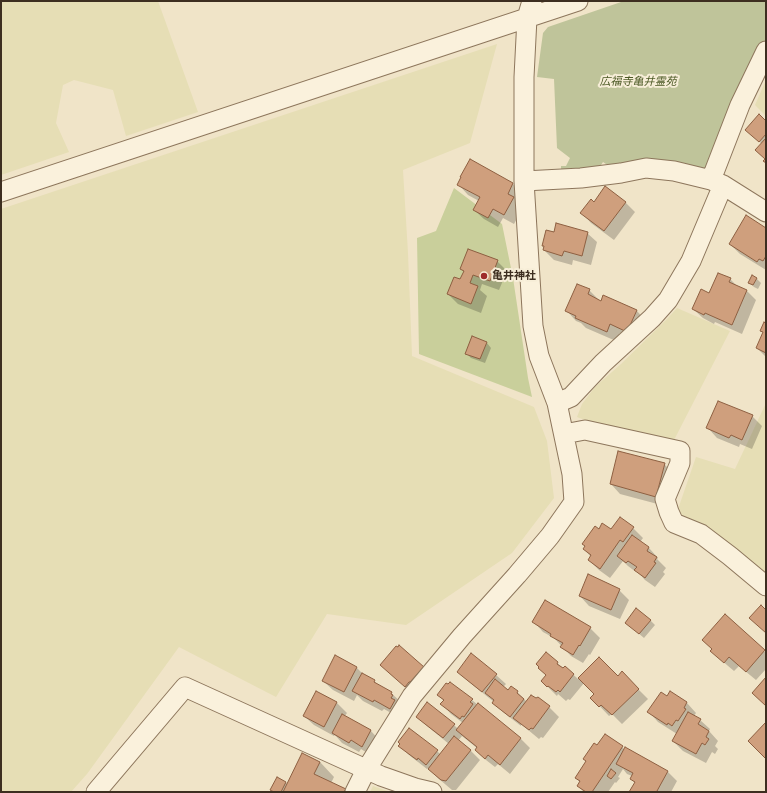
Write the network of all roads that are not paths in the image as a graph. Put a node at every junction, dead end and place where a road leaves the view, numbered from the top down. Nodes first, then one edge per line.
1 (578, 1) edge
2 (530, 9) edge
3 (766, 51) edge
4 (524, 181) junction
5 (717, 182) junction
6 (1, 192) edge
7 (766, 212) edge
8 (557, 403) junction
9 (564, 434) junction
10 (766, 586) edge
11 (366, 770) junction
12 (96, 792) edge
13 (355, 792) edge
14 (432, 792) edge

1 - 2 street
2 - 4 street
2 - 6 street
3 - 5 street
4 - 5 street
4 - 8 street
5 - 7 street
5 - 8 street
8 - 9 street
9 - 10 street
9 - 11 street
11 - 12 street
11 - 13 street
11 - 14 street

